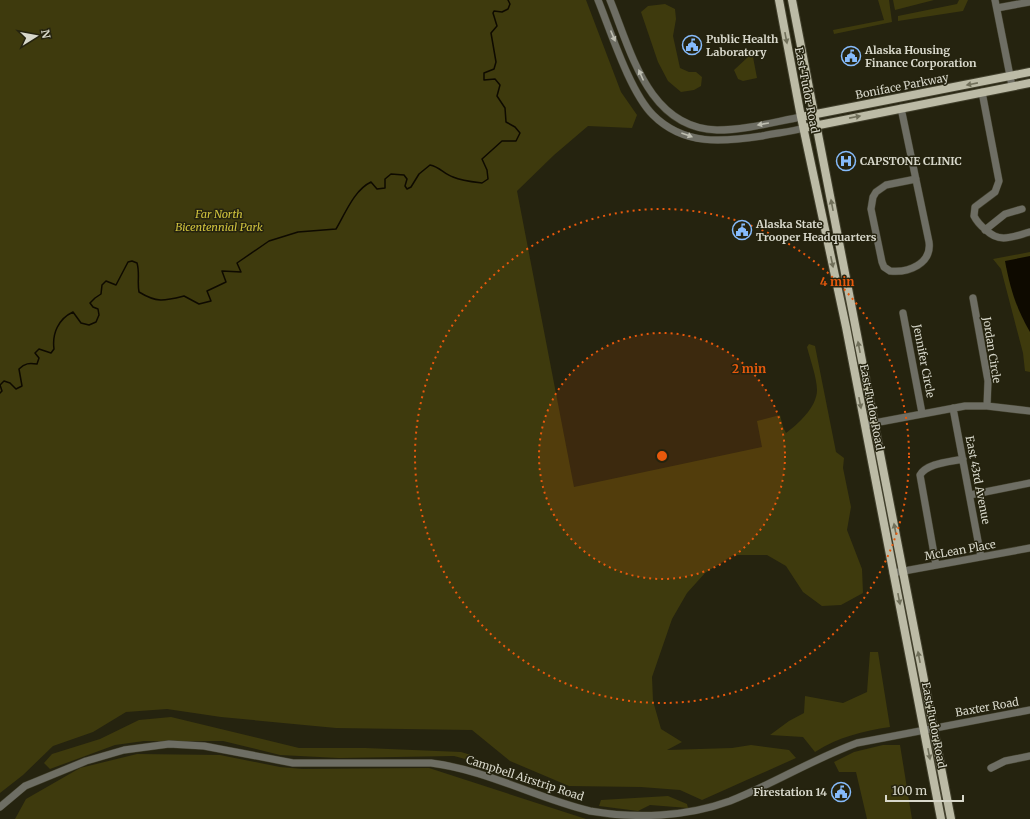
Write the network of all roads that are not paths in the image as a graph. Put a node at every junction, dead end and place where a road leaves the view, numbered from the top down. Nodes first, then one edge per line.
1 (598, 0) edge
2 (610, 0) edge
3 (779, 0) edge
4 (792, 0) edge
5 (995, 0) edge
6 (1030, 2) edge
7 (997, 8) junction
8 (1030, 72) edge
9 (1010, 76) junction
10 (1030, 83) edge
11 (1012, 86) junction
12 (982, 92) junction
13 (901, 108) junction
14 (815, 114) junction
15 (801, 117) junction
16 (817, 125) junction
17 (804, 128) junction
18 (916, 179) junction
19 (1022, 209) dead end
20 (985, 230) junction
21 (1030, 232) edge
22 (973, 298) dead end
23 (903, 313) dead end
24 (987, 406) junction
25 (953, 408) junction
26 (1030, 410) edge
27 (922, 413) junction
28 (874, 423) junction
29 (865, 424) junction
30 (963, 459) junction
31 (1030, 483) edge
32 (970, 496) junction
33 (1030, 548) edge
34 (981, 557) junction
35 (936, 565) junction
36 (903, 571) junction
37 (893, 573) junction
38 (1030, 710) edge
39 (933, 728) junction
40 (924, 730) junction
41 (1030, 756) edge
42 (991, 768) dead end
43 (0, 807) edge
44 (941, 819) edge
45 (951, 819) edge

1 -> 17 street
15 -> 2 street
3 -> 15 main road, East Tudor Road
4 - 14 main road, East Tudor Road
5 - 7 street
6 - 7 street
7 - 9 street
8 - 9 main road, Boniface Parkway
9 - 11 street
9 -> 14 main road, Boniface Parkway
10 - 11 main road, Boniface Parkway
11 - 12 main road, Boniface Parkway
12 - 13 main road, Boniface Parkway
12 - 20 street
16 -> 13 main road, Boniface Parkway
13 - 18 street
14 - 15 main road, Boniface Parkway
14 - 16 main road, East Tudor Road
15 - 17 main road, East Tudor Road
16 - 17 main road, Boniface Parkway
28 -> 16 main road, East Tudor Road
17 -> 29 main road, East Tudor Road
18 - 18 street
19 - 20 street
20 - 21 street
22 - 24 street, Jordan Circle
23 - 27 street, Jennifer Circle
24 - 25 street
24 - 26 street
25 - 27 street
25 - 30 street, East 43rd Avenue
27 - 28 street
28 - 29 street
36 -> 28 main road, East Tudor Road
29 - 37 main road, East Tudor Road
30 - 32 street, East 43rd Avenue
30 - 35 street
31 - 32 street
32 - 34 street, East 43rd Avenue
33 - 34 street, McLean Place
34 - 35 street, McLean Place
35 - 36 street, McLean Place
36 - 37 street, McLean Place
39 -> 36 main road, East Tudor Road
37 -> 40 main road, East Tudor Road
38 - 39 street, Baxter Road
39 - 40 street, Baxter Road
39 - 45 main road, East Tudor Road
40 - 43 street, Campbell Airstrip Road
40 -> 44 main road, East Tudor Road
41 - 42 street

